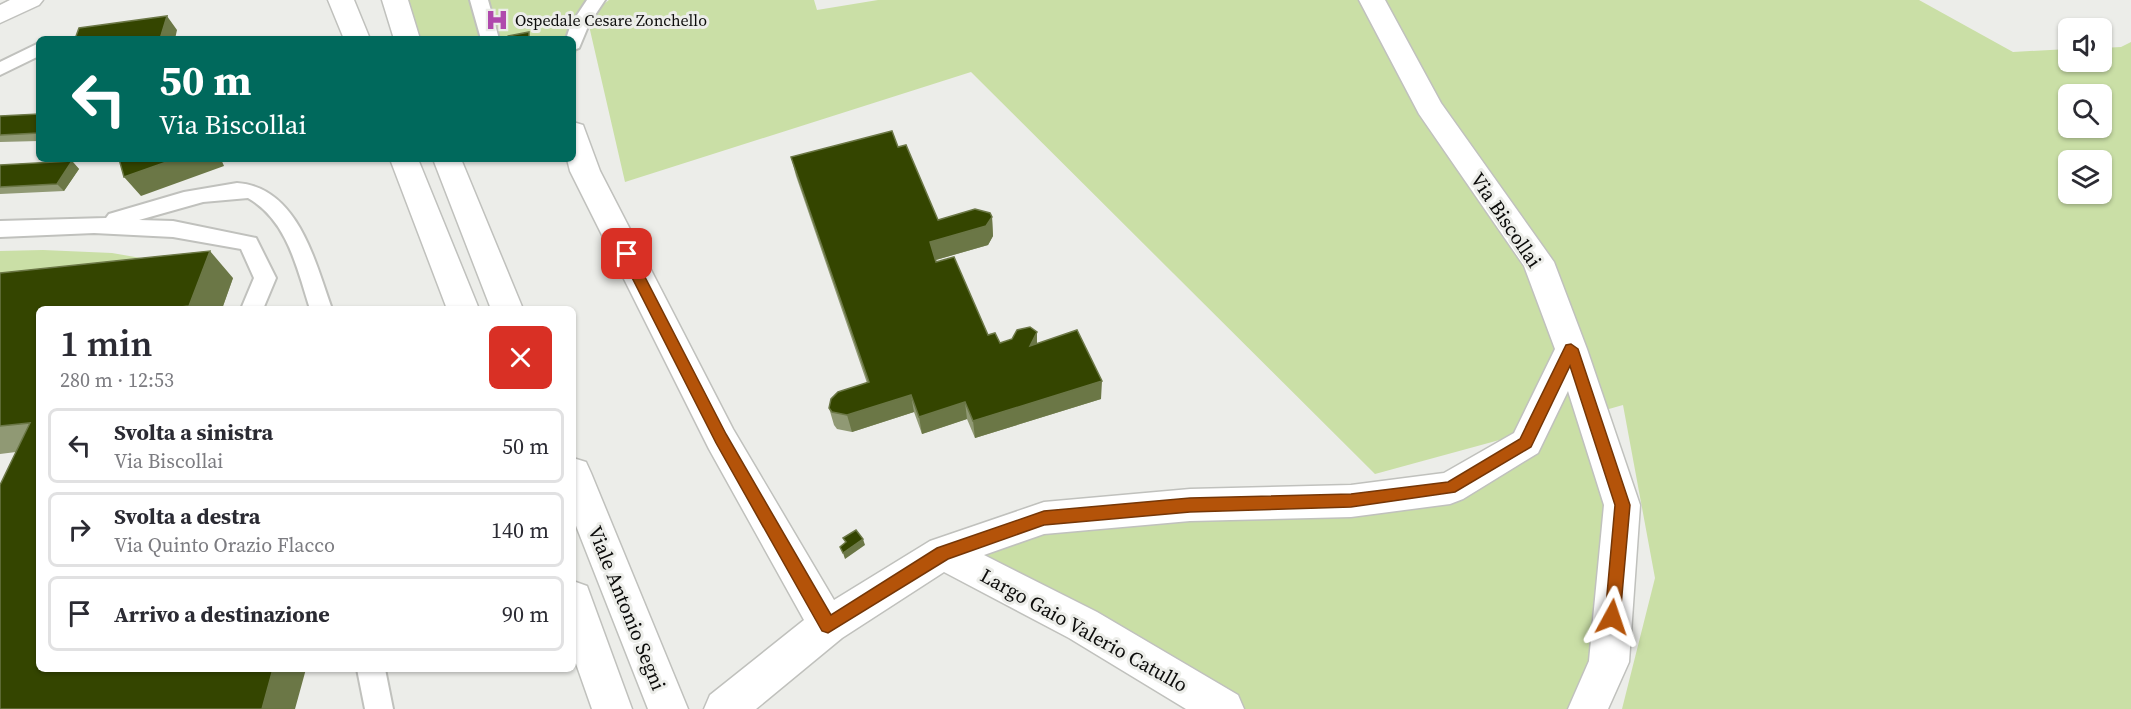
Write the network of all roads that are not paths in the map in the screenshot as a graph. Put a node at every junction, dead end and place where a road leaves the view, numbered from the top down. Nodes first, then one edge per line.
1 (30, 0) edge
2 (341, 0) edge
3 (395, 0) edge
4 (479, 0) edge
5 (596, 0) edge
6 (1372, 0) edge
7 (0, 15) edge
8 (356, 36) edge
9 (405, 36) edge
10 (489, 36) edge
11 (576, 36) edge
12 (36, 51) edge
13 (0, 69) edge
14 (576, 142) edge
15 (405, 162) edge
16 (448, 162) edge
17 (94, 225) junction
18 (0, 229) edge
19 (310, 277) junction
20 (253, 306) edge
21 (303, 306) edge
22 (320, 306) edge
23 (462, 306) edge
24 (506, 306) edge
25 (1571, 349) junction
26 (576, 480) edge
27 (943, 553) junction
28 (576, 607) edge
29 (828, 625) junction
30 (372, 672) edge
31 (379, 709) edge
32 (612, 709) edge
33 (668, 709) edge
34 (724, 709) edge
35 (1224, 709) edge
36 (1588, 709) edge

1 - 7 street
2 - 8 street
3 - 9 street
4 - 10 lane
5 - 11 lane
6 - 25 street, Via Biscollai
12 - 13 lane
14 - 29 street
15 - 23 street
16 - 24 street
17 - 18 lane
17 - 19 lane
17 - 20 lane
19 - 21 lane
19 - 22 lane
25 - 27 street
25 - 36 street
26 - 33 street, Viale Antonio Segni
27 - 29 street
27 - 35 street, Largo Gaio Valerio Catullo
28 - 32 street
29 - 34 street
30 - 31 lane

